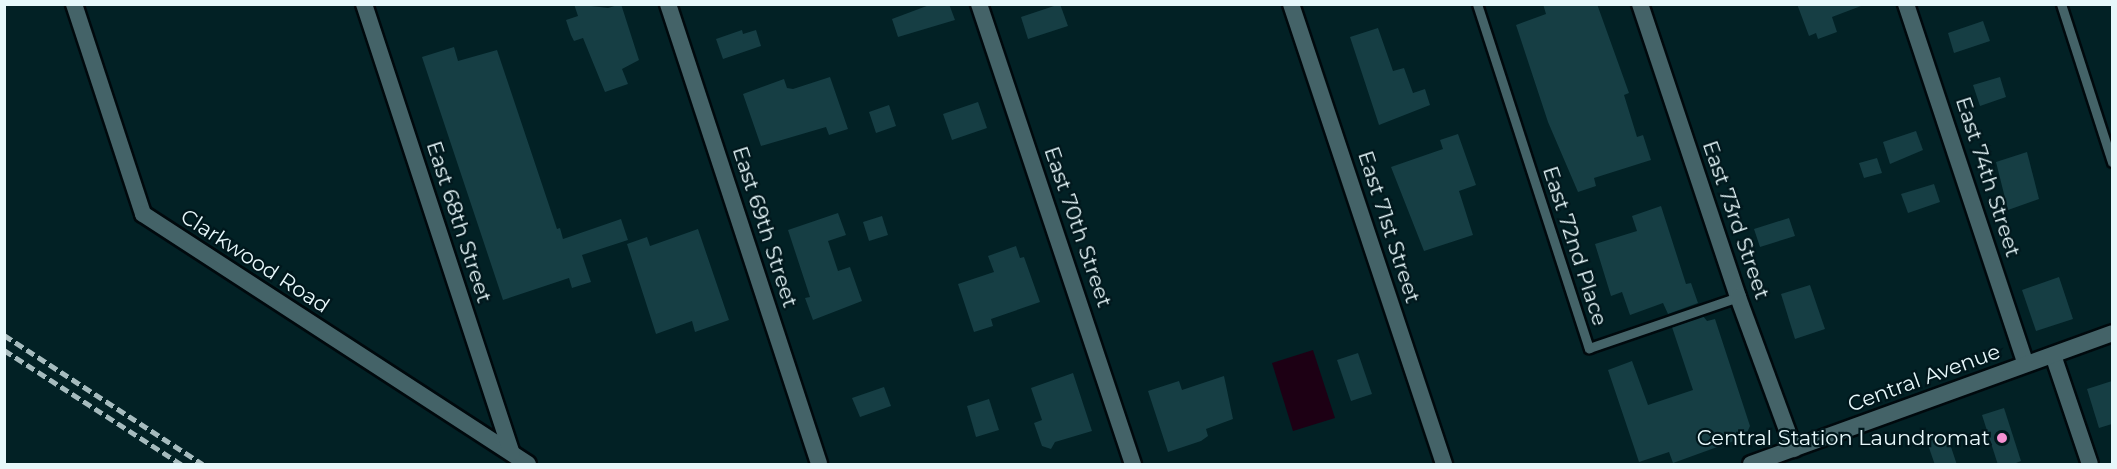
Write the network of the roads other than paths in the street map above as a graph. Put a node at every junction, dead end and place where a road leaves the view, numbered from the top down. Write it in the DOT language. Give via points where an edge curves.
graph roads {
  1 [pos="74,4"];
  2 [pos="364,4"];
  3 [pos="668,4"];
  4 [pos="979,4"];
  5 [pos="1291,4"];
  6 [pos="1477,4"];
  7 [pos="1640,4"];
  8 [pos="1906,4"];
  9 [pos="2061,4"];
  10 [pos="2112,162"];
  11 [pos="1738,297"];
  12 [pos="2112,333"];
  13 [pos="2053,355"];
  14 [pos="2026,364"];
  15 [pos="1794,449"];
  16 [pos="512,453"];
  17 [pos="528,465"];
  18 [pos="819,465"];
  19 [pos="1133,465"];
  20 [pos="1444,465"];
  21 [pos="1751,465"];
  22 [pos="2090,465"];
  1 -- 16 [label="street, Clarkwood Road" via="143,214"];
  2 -- 16 [label="street, East 68th Street"];
  3 -- 18 [label="street, East 69th Street"];
  4 -- 19 [label="street, East 70th Street"];
  5 -- 20 [label="street, East 71st Street"];
  6 -- 11 [label="lane, East 72nd Place" via="1589,348"];
  7 -- 11 [label="street, East 73rd Street"];
  8 -- 14 [label="street, East 74th Street"];
  9 -- 10 [label="lane"];
  11 -- 15 [label="street, East 73rd Street"];
  12 -- 13 [label="street, Central Avenue"];
  13 -- 14 [label="street, Central Avenue"];
  13 -- 22 [label="street"];
  14 -- 15 [label="street, Central Avenue"];
  15 -- 21 [label="street, Central Avenue"];
  16 -- 17 [label="street, Clarkwood Road"];
}
